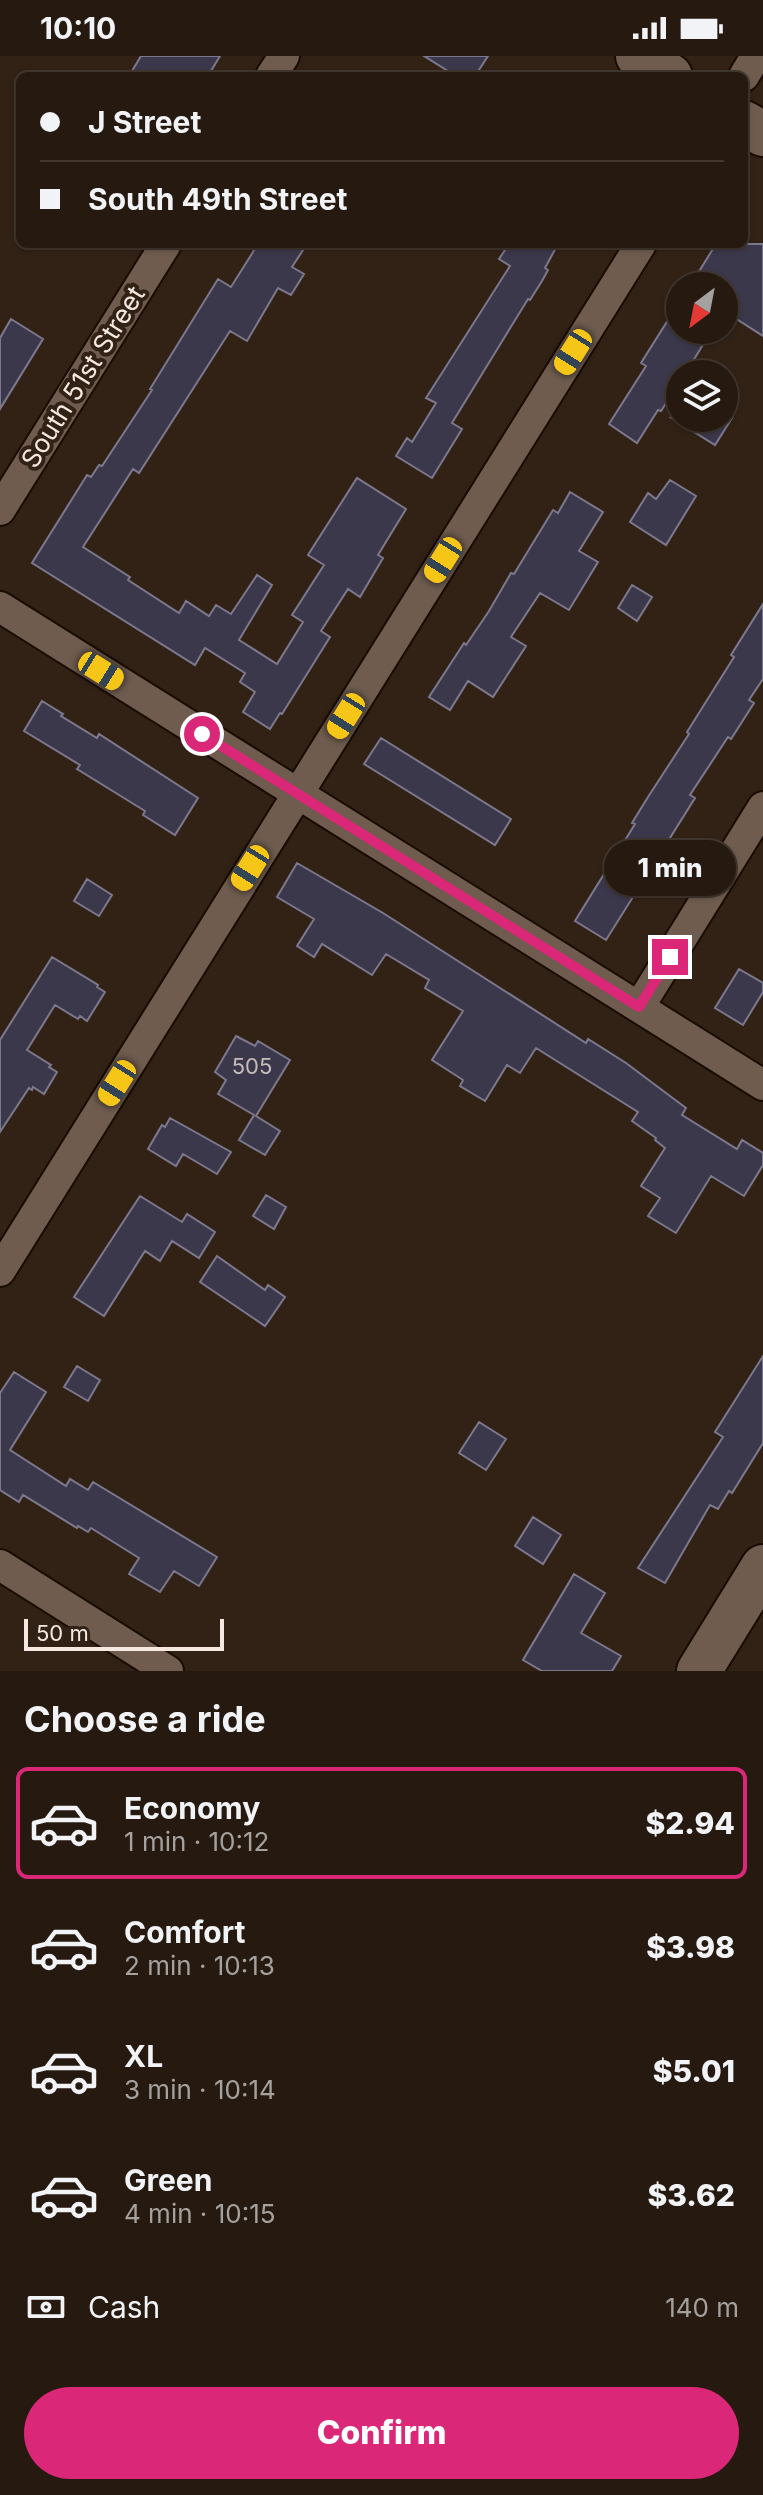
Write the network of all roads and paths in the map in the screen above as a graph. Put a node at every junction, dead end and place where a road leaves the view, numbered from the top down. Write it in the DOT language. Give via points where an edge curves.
graph roads {
  1 [pos="638,56"];
  2 [pos="664,72"];
  3 [pos="164,248"];
  4 [pos="638,248"];
  5 [pos="0,510"];
  6 [pos="0,607"];
  7 [pos="297,794"];
  8 [pos="763,807"];
  9 [pos="639,1007"];
  10 [pos="763,1085"];
  11 [pos="0,1271"];
  12 [pos="0,1565"];
  13 [pos="763,1567"];
  14 [pos="168,1671"];
  15 [pos="699,1671"];
  1 -- 2 [label="main road"];
  3 -- 5 [label="street, South 51st Street"];
  4 -- 7 [label="street"];
  6 -- 7 [label="street"];
  7 -- 9 [label="street"];
  7 -- 11 [label="street"];
  8 -- 9 [label="street"];
  9 -- 10 [label="street"];
  12 -- 14 [label="street"];
  13 -- 15 [label="main road"];
}
